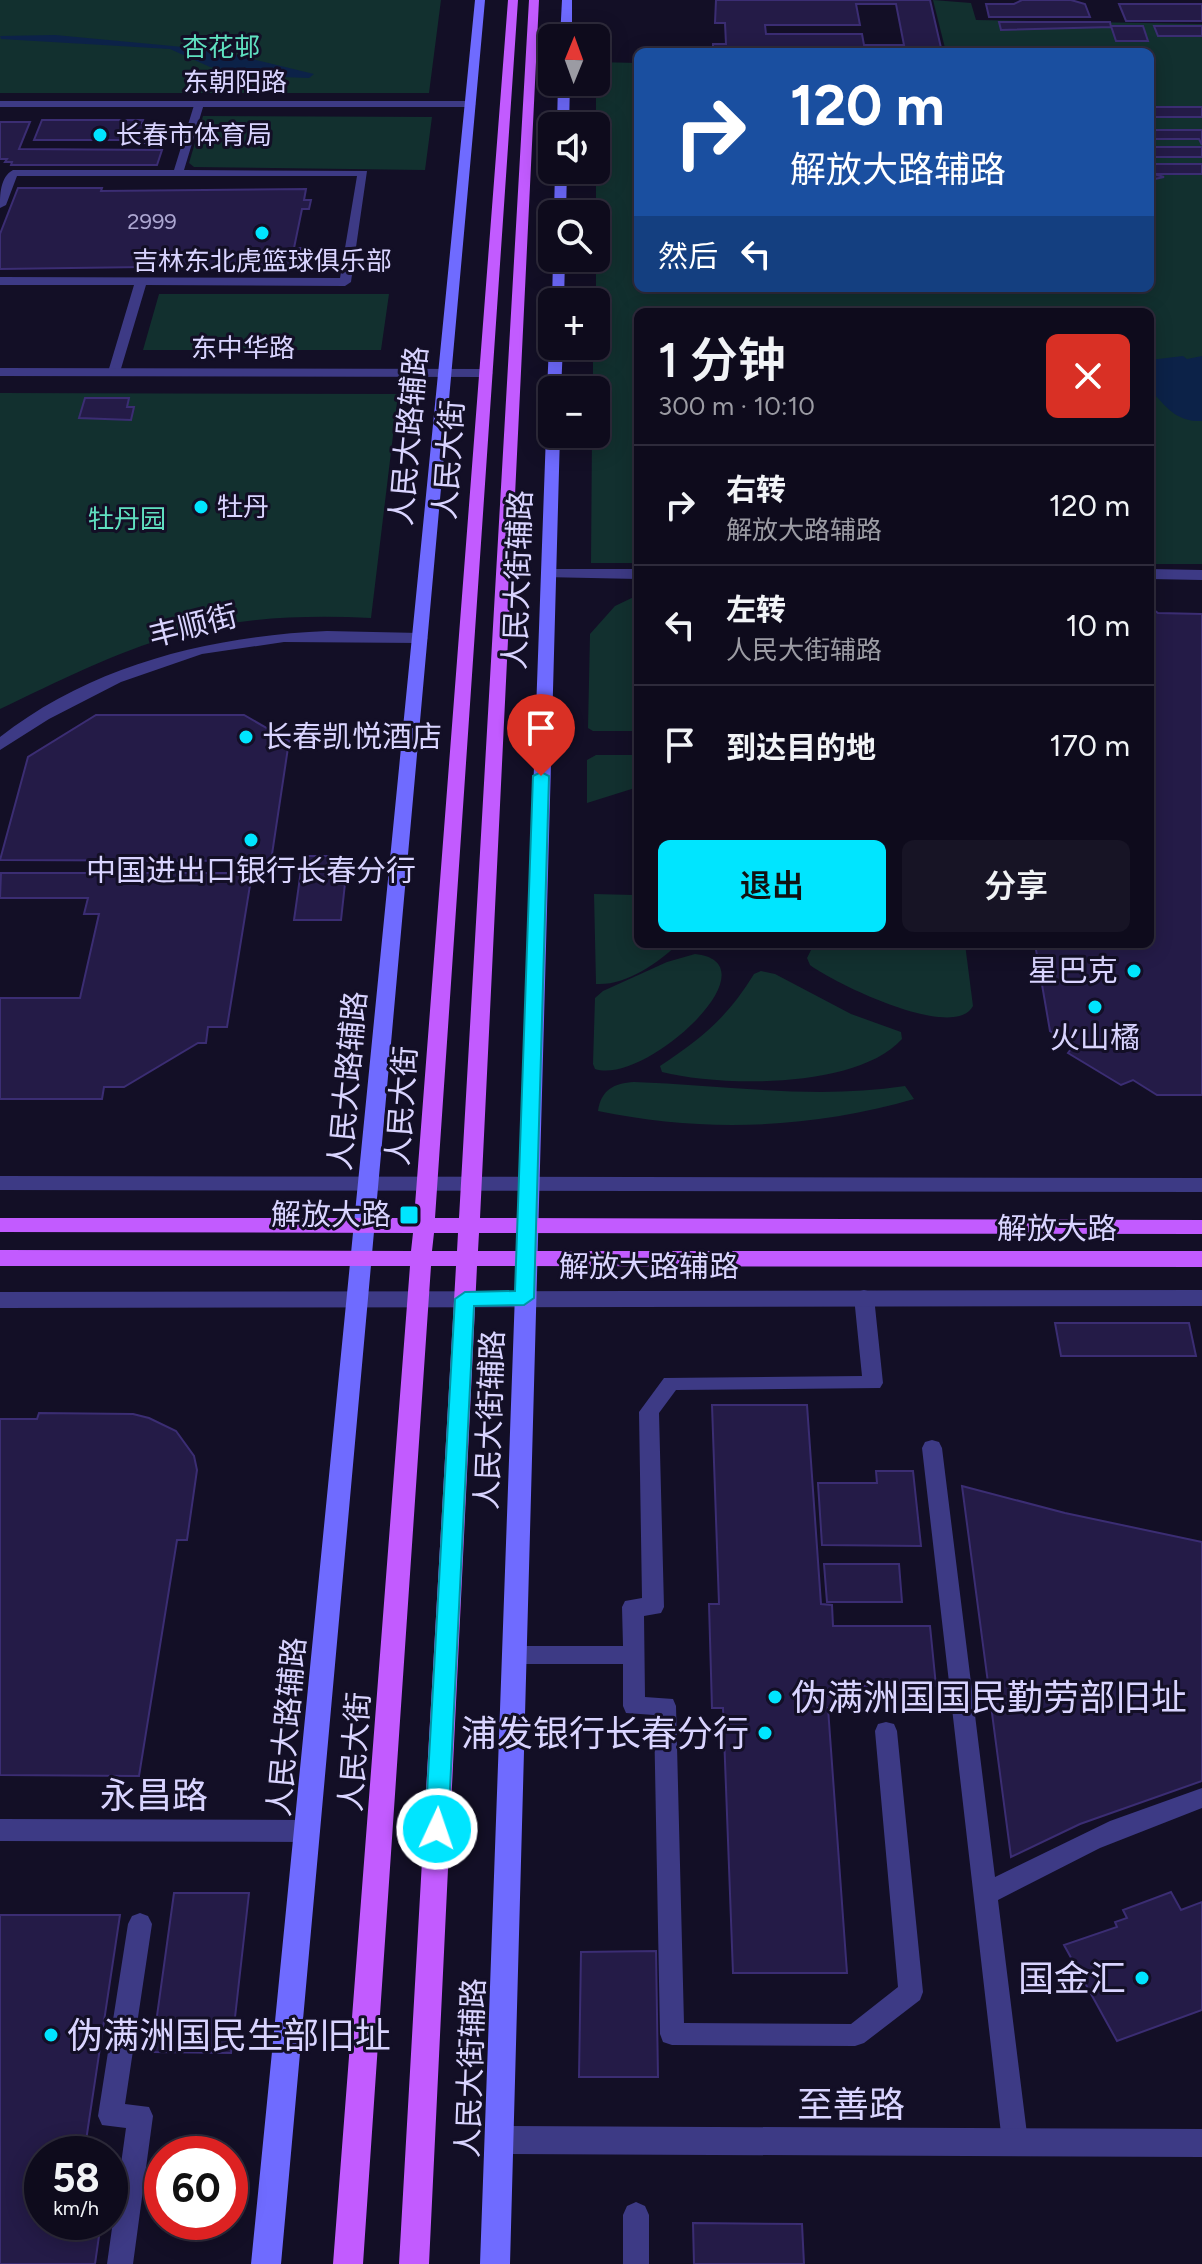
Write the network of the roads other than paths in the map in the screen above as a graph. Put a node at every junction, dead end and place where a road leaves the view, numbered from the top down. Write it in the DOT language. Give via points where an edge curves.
graph roads {
  1 [pos="480,0"];
  2 [pos="513,0"];
  3 [pos="534,0"];
  4 [pos="567,0"];
  5 [pos="566,24"];
  6 [pos="0,104"];
  7 [pos="199,104"];
  8 [pos="470,104"];
  9 [pos="178,173"];
  10 [pos="0,205"];
  11 [pos="0,281"];
  12 [pos="141,282"];
  13 [pos="0,372"];
  14 [pos="114,372"];
  15 [pos="445,373"];
  16 [pos="486,373"];
  17 [pos="552,448"];
  18 [pos="548,574"];
  19 [pos="634,574"];
  20 [pos="1154,574"];
  21 [pos="1202,575"];
  22 [pos="420,638"];
  23 [pos="0,745"];
  24 [pos="0,1183"];
  25 [pos="369,1185"];
  26 [pos="427,1185"];
  27 [pos="471,1185"];
  28 [pos="528,1185"];
  29 [pos="1202,1185"];
  30 [pos="0,1225"];
  31 [pos="365,1225"];
  32 [pos="469,1225"];
  33 [pos="424,1226"];
  34 [pos="527,1226"];
  35 [pos="1202,1227"];
  36 [pos="0,1258"];
  37 [pos="362,1259"];
  38 [pos="421,1259"];
  39 [pos="467,1259"];
  40 [pos="525,1259"];
  41 [pos="1202,1259"];
  42 [pos="864,1297"];
  43 [pos="524,1298"];
  44 [pos="1202,1298"];
  45 [pos="358,1299"];
  46 [pos="418,1299"];
  47 [pos="465,1299"];
  48 [pos="0,1300"];
  49 [pos="932,1448"];
  50 [pos="513,1655"];
  51 [pos="633,1655"];
  52 [pos="886,1731"];
  53 [pos="1202,1798"];
  54 [pos="0,1830"];
  55 [pos="307,1831"];
  56 [pos="986,1894"];
  57 [pos="140,1924"];
  58 [pos="499,2140"];
  59 [pos="1015,2142"];
  60 [pos="1202,2143"];
  61 [pos="636,2215"];
  62 [pos="120,2264"];
  63 [pos="266,2264"];
  64 [pos="348,2264"];
  65 [pos="414,2264"];
  66 [pos="495,2264"];
  67 [pos="636,2264"];
  1 -- 8 [label="main road, 人民大路辅路"];
  2 -- 16 [label="main road, 人民大街"];
  3 -- 27 [label="main road, 人民大街"];
  4 -- 5 [label="main road"];
  6 -- 7 [label="street, 东朝阳路"];
  7 -- 8 [label="street, 东朝阳路"];
  7 -- 9 [label="lane"];
  8 -- 15 [label="main road, 人民大路辅路"];
  9 -- 10 [label="lane" via="13,173"];
  9 -- 12 [label="lane" via="363,173 345,282"];
  11 -- 12 [label="lane"];
  12 -- 14 [label="lane"];
  13 -- 14 [label="street, 东中华路"];
  14 -- 15 [label="street, 东中华路"];
  15 -- 16 [label="street, 东中华路"];
  15 -- 22 [label="main road, 人民大路辅路"];
  16 -- 26 [label="main road, 人民大街"];
  17 -- 18 [label="main road, 人民大街辅路"];
  18 -- 19 [label="street"];
  18 -- 28 [label="main road, 人民大街辅路"];
  20 -- 21 [label="street"];
  22 -- 23 [label="street, 丰顺街" via="282,636 199,648 102,683 21,727"];
  22 -- 25 [label="main road, 人民大路辅路"];
  24 -- 25 [label="street"];
  25 -- 26 [label="street"];
  25 -- 31 [label="main road, 人民大路辅路"];
  26 -- 27 [label="street"];
  26 -- 33 [label="main road, 人民大街"];
  27 -- 28 [label="street"];
  27 -- 32 [label="main road, 人民大街"];
  28 -- 29 [label="street"];
  28 -- 34 [label="main road, 人民大街辅路"];
  30 -- 31 [label="main road, 解放大路"];
  31 -- 33 [label="main road, 解放大路"];
  31 -- 37 [label="main road, 人民大路辅路"];
  32 -- 33 [label="main road, 解放大路"];
  32 -- 34 [label="main road, 解放大路"];
  32 -- 39 [label="main road, 人民大街"];
  33 -- 38 [label="main road, 人民大街"];
  34 -- 35 [label="main road, 解放大路"];
  34 -- 40 [label="main road, 人民大街辅路"];
  36 -- 37 [label="main road, 解放大路"];
  37 -- 38 [label="main road, 解放大路"];
  37 -- 45 [label="main road, 人民大路辅路"];
  38 -- 39 [label="main road, 解放大路"];
  38 -- 46 [label="main road, 人民大街"];
  39 -- 40 [label="main road, 解放大路"];
  39 -- 47 [label="main road, 人民大街"];
  40 -- 41 [label="main road, 解放大路"];
  40 -- 43 [label="main road, 人民大街辅路"];
  42 -- 43 [label="street, 解放大路辅路"];
  42 -- 44 [label="street, 解放大路辅路"];
  42 -- 51 [label="lane" via="873,1383 671,1383 649,1412 653,1607 633,1607"];
  43 -- 47 [label="street, 解放大路辅路"];
  43 -- 50 [label="main road, 人民大街辅路"];
  45 -- 46 [label="street, 解放大路辅路"];
  45 -- 48 [label="street, 解放大路辅路"];
  45 -- 55 [label="main road, 人民大路辅路"];
  46 -- 47 [label="street, 解放大路辅路"];
  46 -- 64 [label="main road, 人民大街"];
  47 -- 65 [label="main road, 人民大街"];
  49 -- 56 [label="lane"];
  50 -- 51 [label="lane"];
  50 -- 58 [label="main road, 人民大街辅路"];
  51 -- 52 [label="lane" via="634,1706 665,1706 672,2034 855,2035 911,1992"];
  53 -- 56 [label="lane" via="1113,1830"];
  54 -- 55 [label="street, 永昌路"];
  55 -- 63 [label="main road, 人民大路辅路"];
  56 -- 59 [label="lane"];
  57 -- 62 [label="lane" via="111,2116 140,2116"];
  58 -- 59 [label="street, 至善路"];
  58 -- 66 [label="main road, 人民大街辅路"];
  59 -- 60 [label="street, 至善路"];
  61 -- 67 [label="lane"];
}
